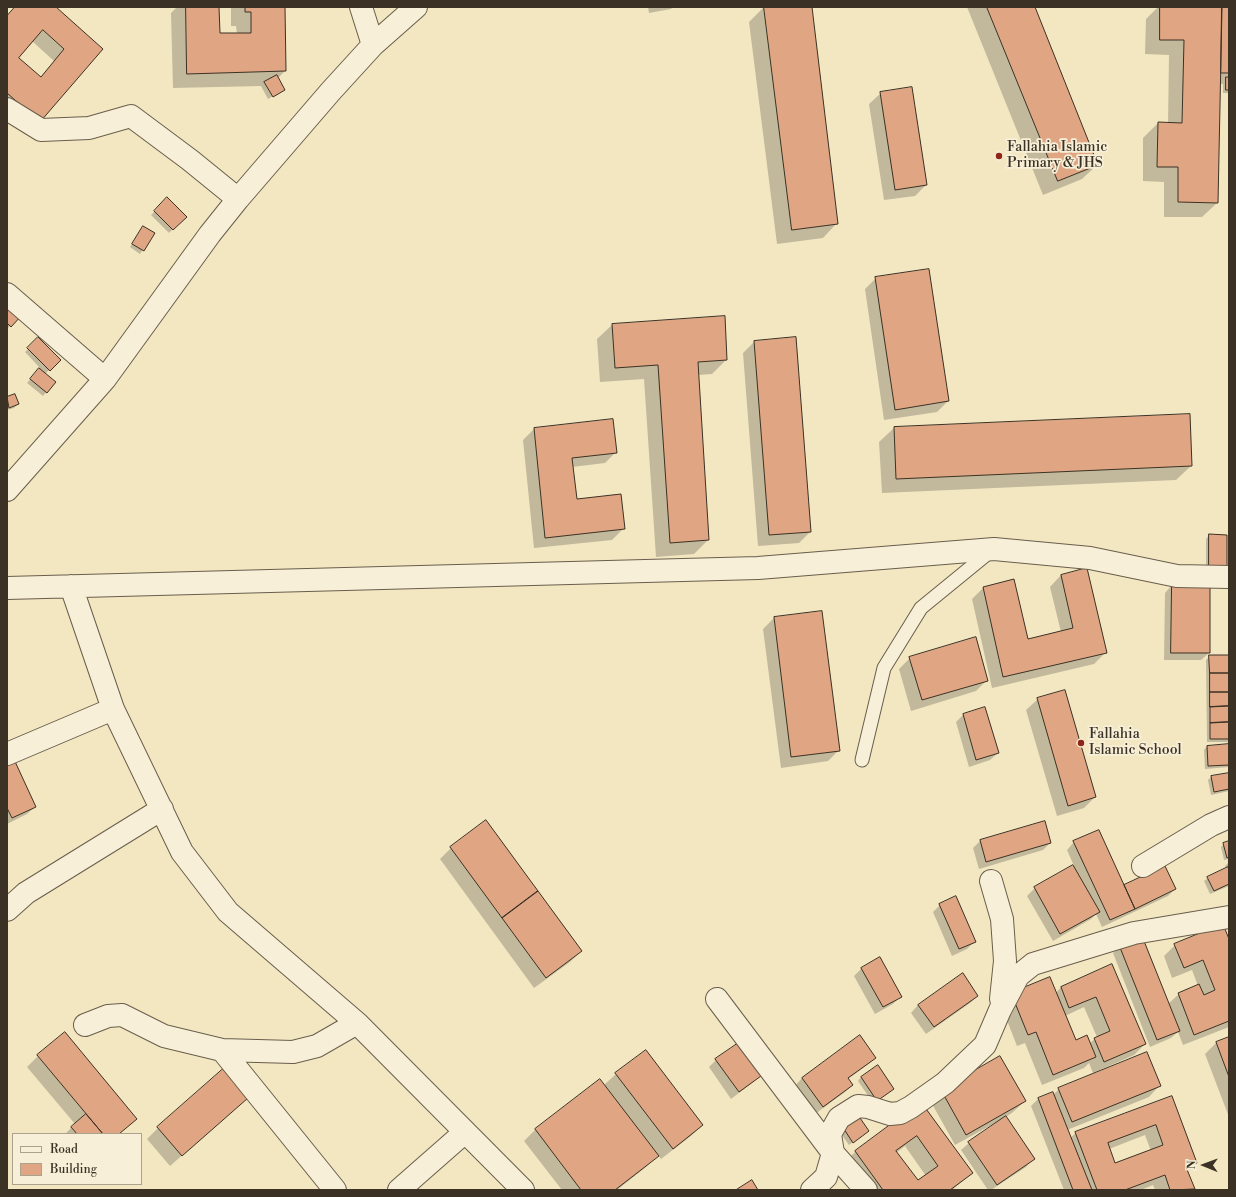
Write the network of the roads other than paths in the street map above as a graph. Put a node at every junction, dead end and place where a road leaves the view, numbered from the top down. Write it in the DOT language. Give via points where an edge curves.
graph roads {
  1 [pos="361,7"];
  2 [pos="416,7"];
  3 [pos="373,45"];
  4 [pos="7,109"];
  5 [pos="238,199"];
  6 [pos="7,294"];
  7 [pos="105,379"];
  8 [pos="7,490"];
  9 [pos="994,549"];
  10 [pos="1229,577"];
  11 [pos="71,586"];
  12 [pos="7,588"];
  13 [pos="113,709"];
  14 [pos="7,754"];
  15 [pos="862,760"];
  16 [pos="162,809"];
  17 [pos="1229,817"];
  18 [pos="1144,866"];
  19 [pos="991,881"];
  20 [pos="7,910"];
  21 [pos="1229,917"];
  22 [pos="717,999"];
  23 [pos="1000,1010"];
  24 [pos="357,1023"];
  25 [pos="85,1025"];
  26 [pos="222,1050"];
  27 [pos="465,1132"];
  28 [pos="833,1154"];
  29 [pos="335,1190"];
  30 [pos="399,1190"];
  31 [pos="523,1190"];
  32 [pos="812,1190"];
  33 [pos="866,1190"];
  1 -- 3 [label="street"];
  2 -- 3 [label="street"];
  3 -- 5 [label="street" via="330,91"];
  4 -- 5 [label="street" via="41,130 89,128 131,116"];
  5 -- 7 [label="street"];
  6 -- 7 [label="street"];
  7 -- 8 [label="street"];
  9 -- 10 [label="street" via="1090,558 1177,576"];
  9 -- 11 [label="street" via="758,568"];
  9 -- 15 [label="lane" via="921,608 884,668"];
  11 -- 12 [label="street"];
  11 -- 13 [label="street"];
  13 -- 14 [label="street"];
  13 -- 16 [label="street"];
  16 -- 20 [label="street" via="26,892"];
  16 -- 24 [label="street" via="182,852 228,912"];
  17 -- 18 [label="street" via="1210,825"];
  19 -- 23 [label="street" via="1002,919 1005,961"];
  21 -- 23 [label="street" via="1134,933 1033,964 1018,976"];
  22 -- 28 [label="street"];
  23 -- 28 [label="street" via="985,1045 945,1083 911,1107 900,1113 890,1114 858,1106 839,1118 830,1134"];
  24 -- 26 [label="street" via="317,1046 293,1052"];
  24 -- 27 [label="street"];
  25 -- 26 [label="street" via="108,1016 122,1015 164,1036"];
  26 -- 29 [label="street"];
  27 -- 30 [label="street"];
  27 -- 31 [label="street"];
  28 -- 32 [label="street" via="826,1177"];
  28 -- 33 [label="street"];
}
